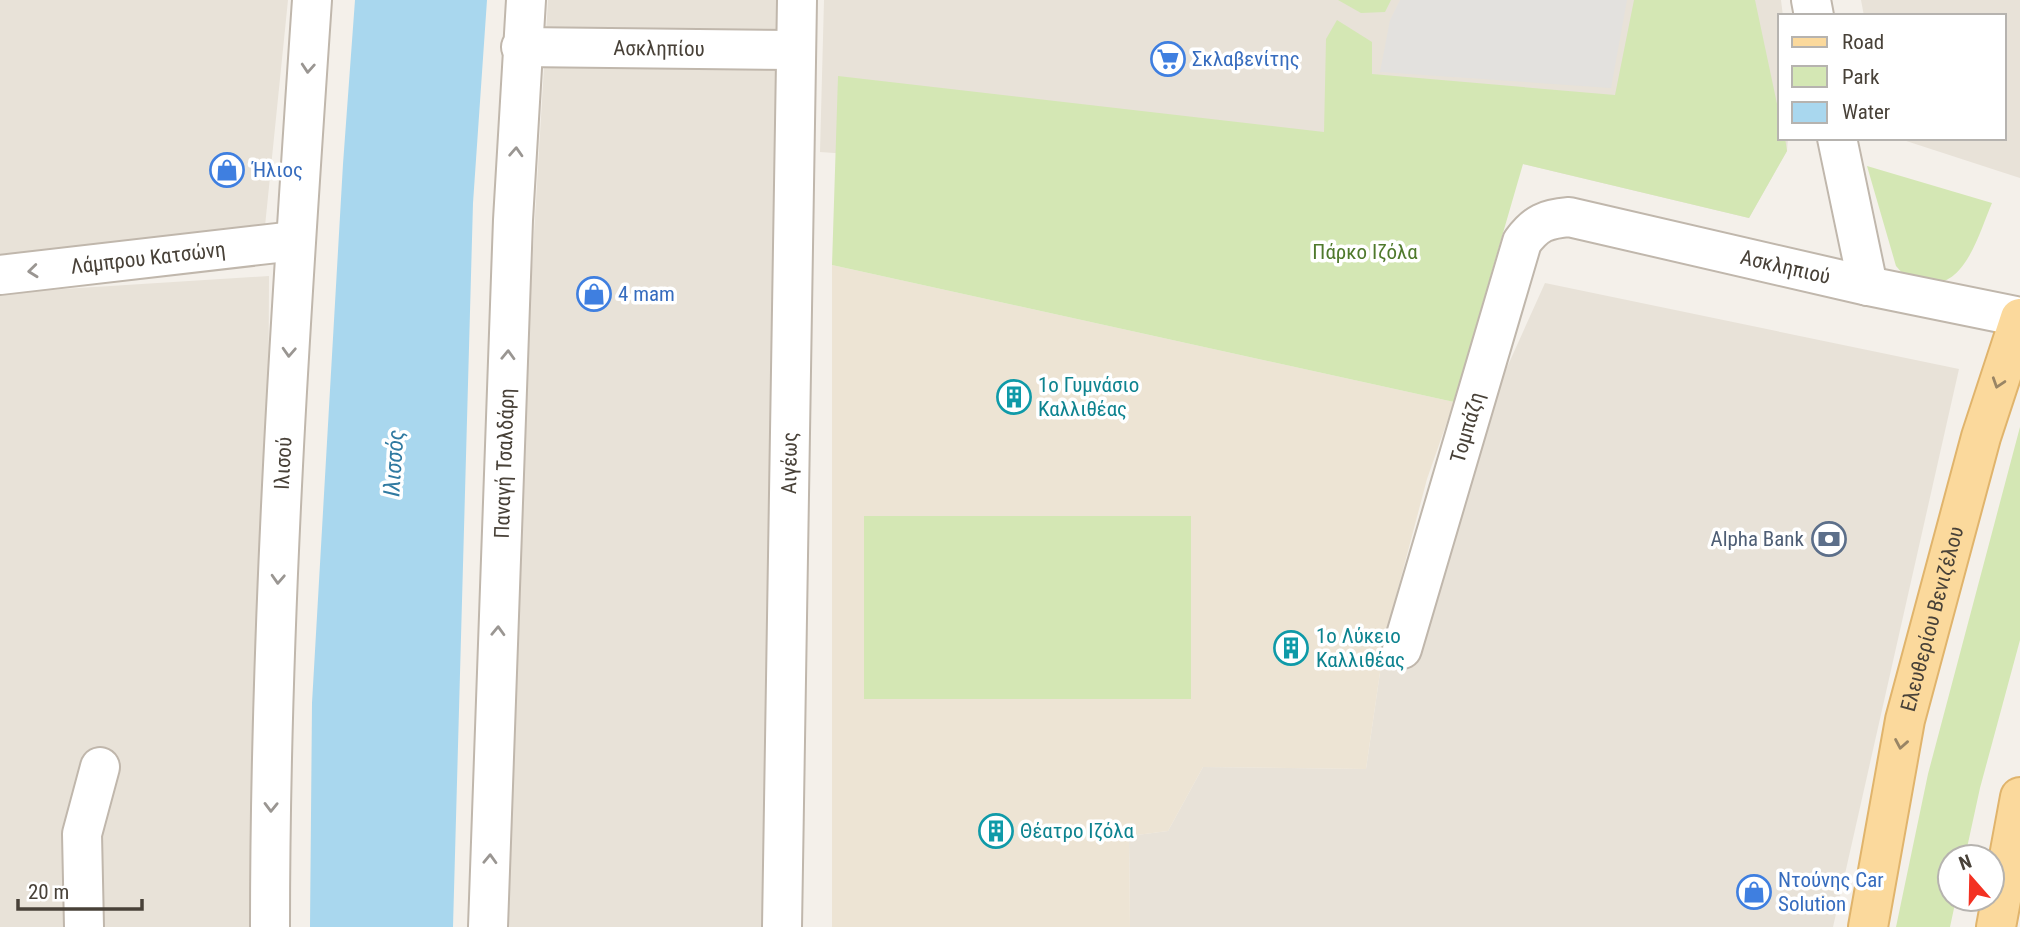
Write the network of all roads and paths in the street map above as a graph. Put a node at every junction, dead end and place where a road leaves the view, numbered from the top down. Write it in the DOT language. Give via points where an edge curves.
graph roads {
  1 [pos="312,0"];
  2 [pos="526,0"];
  3 [pos="797,0"];
  4 [pos="522,47"];
  5 [pos="796,50"];
  6 [pos="1837,140"];
  7 [pos="1550,218"];
  8 [pos="295,241"];
  9 [pos="0,275"];
  10 [pos="1868,286"];
  11 [pos="2020,318"];
  12 [pos="1402,649"];
  13 [pos="100,767"];
  14 [pos="2020,797"];
  15 [pos="84,927"];
  16 [pos="270,927"];
  17 [pos="488,927"];
  18 [pos="782,927"];
  19 [pos="1868,927"];
  20 [pos="1996,927"];
  1 -- 8 [label="street, Ιλισού, one-way"];
  2 -- 4 [label="street, Παναγή Τσαλδάρη"];
  3 -- 5 [label="street, Αιγέως"];
  4 -- 5 [label="street, Ασκληπίου"];
  17 -- 4 [label="street, Παναγή Τσαλδάρη, one-way"];
  5 -- 18 [label="street, Αιγέως"];
  6 -- 10 [label="street"];
  7 -- 10 [label="street, Ασκληπιού" via="1569,217"];
  7 -- 12 [label="street, Τομπάζη" via="1531,229 1522,242"];
  8 -- 9 [label="street, Λάμπρου Κατσώνη, one-way"];
  8 -- 16 [label="street, Ιλισού, one-way" via="275,638"];
  10 -- 11 [label="street, Ασκληπιού"];
  11 -- 19 [label="main road, Ελευθερίου Βενιζέλου, one-way" via="1981,437 1905,720"];
  13 -- 15 [label="street" via="82,834"];
  14 -- 20 [label="main road"];
}
